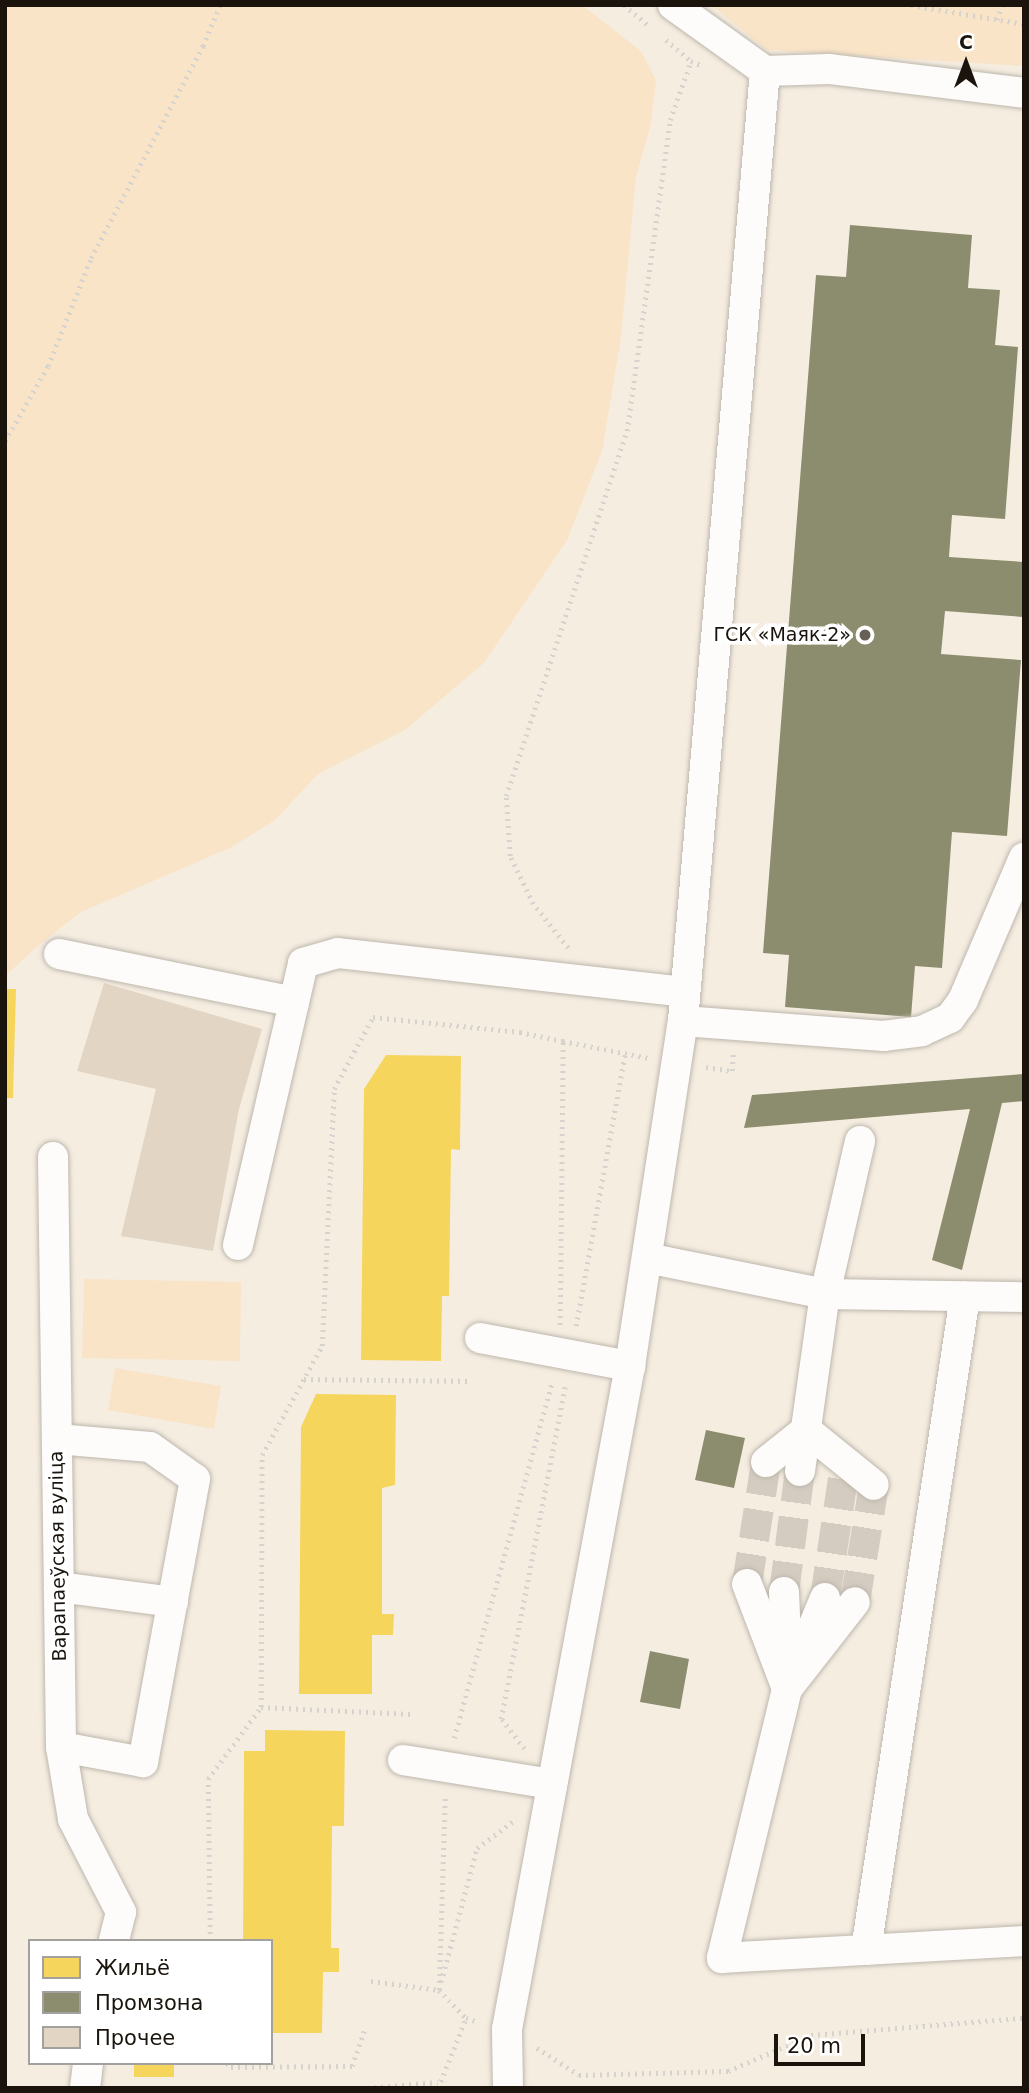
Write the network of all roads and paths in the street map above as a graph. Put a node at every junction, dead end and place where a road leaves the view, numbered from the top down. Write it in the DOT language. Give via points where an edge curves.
graph roads {
  1 [pos="220,5"];
  2 [pos="673,5"];
  3 [pos="911,5"];
  4 [pos="1002,5"];
  5 [pos="996,20"];
  6 [pos="1024,24"];
  7 [pos="691,61"];
  8 [pos="765,71"];
  9 [pos="1024,93"];
  10 [pos="5,441"];
  11 [pos="1024,858"];
  12 [pos="59,954"];
  13 [pos="578,956"];
  14 [pos="295,1002"];
  15 [pos="684,1007"];
  16 [pos="736,1027"];
  17 [pos="562,1041"];
  18 [pos="625,1053"];
  19 [pos="677,1064"];
  20 [pos="860,1141"];
  21 [pos="53,1157"];
  22 [pos="238,1245"];
  23 [pos="647,1258"];
  24 [pos="825,1294"];
  25 [pos="965,1296"];
  26 [pos="1024,1297"];
  27 [pos="480,1338"];
  28 [pos="565,1355"];
  29 [pos="630,1366"];
  30 [pos="304,1379"];
  31 [pos="472,1381"];
  32 [pos="806,1430"];
  33 [pos="57,1439"];
  34 [pos="766,1462"];
  35 [pos="800,1471"];
  36 [pos="843,1479"];
  37 [pos="874,1485"];
  38 [pos="747,1584"];
  39 [pos="59,1587"];
  40 [pos="784,1592"];
  41 [pos="825,1598"];
  42 [pos="173,1602"];
  43 [pos="855,1602"];
  44 [pos="788,1689"];
  45 [pos="261,1707"];
  46 [pos="411,1714"];
  47 [pos="61,1747"];
  48 [pos="402,1760"];
  49 [pos="446,1767"];
  50 [pos="538,1781"];
  51 [pos="114,1939"];
  52 [pos="210,1939"];
  53 [pos="1024,1941"];
  54 [pos="866,1950"];
  55 [pos="371,1981"];
  56 [pos="439,1990"];
  57 [pos="466,2018"];
  58 [pos="1024,2018"];
  59 [pos="507,2029"];
  60 [pos="364,2031"];
  61 [pos="88,2065"];
  62 [pos="229,2065"];
  63 [pos="438,2085"];
  64 [pos="85,2088"];
  65 [pos="368,2088"];
  66 [pos="508,2088"];
  1 -- 10 [label="path" via="91,258 48,366"];
  2 -- 8 [label="street"];
  3 -- 5 [label="path"];
  4 -- 5 [label="path"];
  5 -- 6 [label="path"];
  7 -- 13 [label="path" via="670,120 627,431 506,796 510,856 533,904"];
  8 -- 9 [label="street" via="829,69"];
  8 -- 15 [label="street"];
  11 -- 16 [label="street" via="963,1000 950,1018 922,1031 883,1037"];
  12 -- 14 [label="street"];
  14 -- 15 [label="street" via="303,963 338,953"];
  14 -- 22 [label="street"];
  15 -- 16 [label="street"];
  15 -- 19 [label="street"];
  16 -- 19 [label="path" via="732,1070"];
  17 -- 18 [label="path"];
  17 -- 28 [label="path"];
  17 -- 30 [label="path" via="520,1032 373,1017 334,1089 322,1346"];
  18 -- 19 [label="path"];
  18 -- 28 [label="path"];
  19 -- 23 [label="street"];
  20 -- 24 [label="street"];
  21 -- 33 [label="street, Варапаеўская вуліца"];
  23 -- 24 [label="street"];
  23 -- 29 [label="street"];
  24 -- 25 [label="street"];
  24 -- 32 [label="street"];
  25 -- 26 [label="street"];
  25 -- 54 [label="street"];
  27 -- 28 [label="street"];
  28 -- 29 [label="street"];
  28 -- 49 [label="path"];
  28 -- 50 [label="path" via="501,1718 526,1751"];
  29 -- 50 [label="street"];
  30 -- 31 [label="path"];
  30 -- 45 [label="path" via="262,1455"];
  32 -- 34 [label="street"];
  32 -- 35 [label="street"];
  32 -- 36 [label="street"];
  32 -- 37 [label="street"];
  33 -- 39 [label="street, Варапаеўская вуліца"];
  33 -- 42 [label="street" via="150,1447 195,1479"];
  38 -- 44 [label="street"];
  39 -- 42 [label="street"];
  39 -- 47 [label="street, Варапаеўская вуліца"];
  40 -- 44 [label="street"];
  41 -- 44 [label="street"];
  42 -- 47 [label="street" via="143,1762"];
  43 -- 44 [label="street"];
  44 -- 54 [label="street" via="722,1958"];
  45 -- 46 [label="path"];
  45 -- 52 [label="path" via="208,1779"];
  47 -- 51 [label="street, Варапаеўская вуліца" via="73,1819 121,1912"];
  48 -- 49 [label="street"];
  49 -- 50 [label="street"];
  49 -- 56 [label="path"];
  50 -- 56 [label="path" via="517,1818 477,1848"];
  50 -- 59 [label="street"];
  53 -- 54 [label="street"];
  55 -- 56 [label="path"];
  56 -- 57 [label="path"];
  57 -- 59 [label="path"];
  57 -- 63 [label="path"];
  58 -- 59 [label="path" via="811,2035 727,2071 579,2075"];
  59 -- 66 [label="street"];
  60 -- 62 [label="path" via="352,2066"];
  61 -- 64 [label="street"];
  63 -- 65 [label="path"];
}
